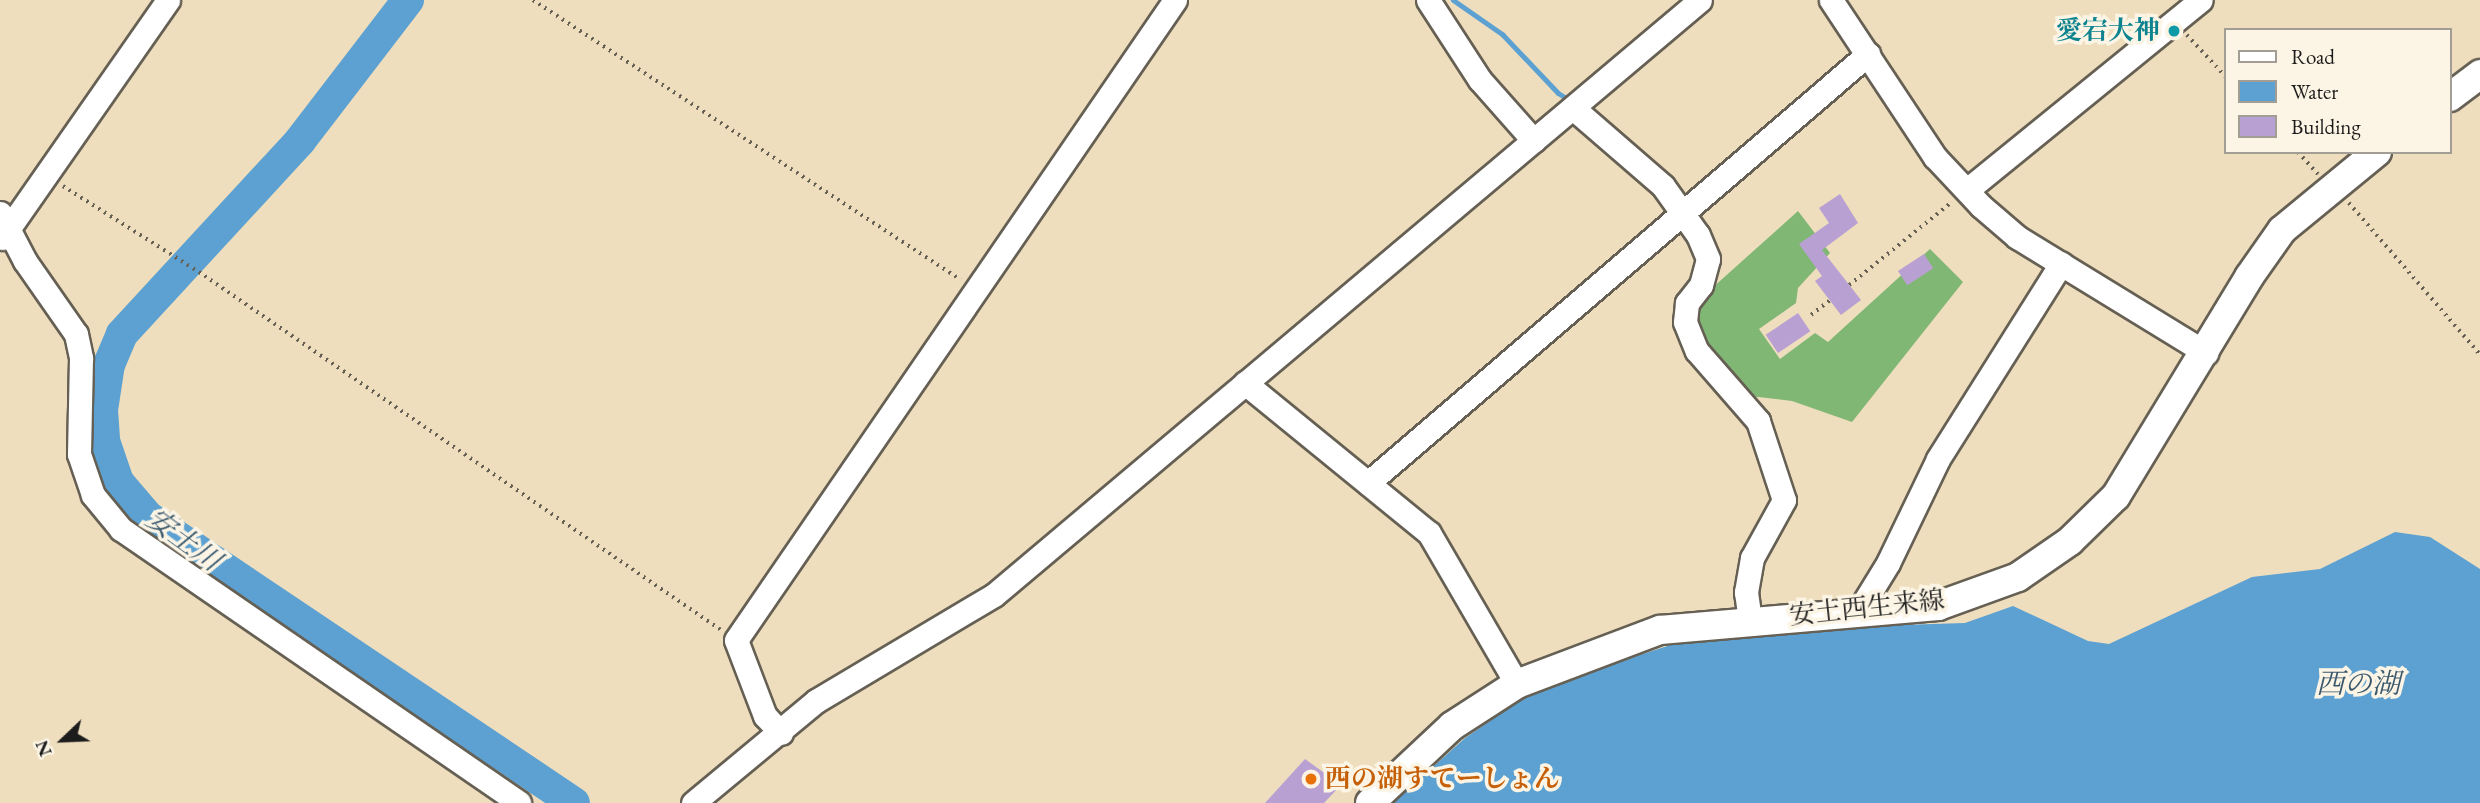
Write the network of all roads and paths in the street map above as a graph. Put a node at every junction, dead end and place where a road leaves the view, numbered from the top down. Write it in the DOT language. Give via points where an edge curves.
graph roads {
  1 [pos="168,0"];
  2 [pos="533,0"];
  3 [pos="1175,0"];
  4 [pos="1428,0"];
  5 [pos="1700,0"];
  6 [pos="1831,0"];
  7 [pos="2201,0"];
  8 [pos="2174,22"];
  9 [pos="1868,54"];
  10 [pos="2480,74"];
  11 [pos="2224,75"];
  12 [pos="2452,95"];
  13 [pos="1573,108"];
  14 [pos="1534,141"];
  15 [pos="2300,154"];
  16 [pos="2374,154"];
  17 [pos="44,173"];
  18 [pos="2331,187"];
  19 [pos="1967,190"];
  20 [pos="1681,214"];
  21 [pos="2,228"];
  22 [pos="2061,264"];
  23 [pos="1849,285"];
  24 [pos="975,289"];
  25 [pos="1830,300"];
  26 [pos="1811,315"];
  27 [pos="2206,353"];
  28 [pos="2480,354"];
  29 [pos="1245,383"];
  30 [pos="1368,482"];
  31 [pos="1858,612"];
  32 [pos="1750,620"];
  33 [pos="736,640"];
  34 [pos="1517,684"];
  35 [pos="781,733"];
  36 [pos="694,802"];
  37 [pos="519,803"];
  38 [pos="1370,803"];
  1 -- 17 [label="street"];
  2 -- 24 [label="path"];
  3 -- 24 [label="street"];
  4 -- 14 [label="street" via="1480,80"];
  5 -- 13 [label="street"];
  6 -- 9 [label="street"];
  7 -- 8 [label="street"];
  8 -- 11 [label="path"];
  8 -- 19 [label="street"];
  9 -- 19 [label="street" via="1935,157"];
  9 -- 20 [label="street"];
  10 -- 12 [label="main road"];
  13 -- 14 [label="street"];
  13 -- 20 [label="street" via="1631,155 1662,186"];
  14 -- 29 [label="street"];
  15 -- 18 [label="path"];
  16 -- 18 [label="main road, 安土西生来線"];
  17 -- 21 [label="street"];
  17 -- 33 [label="path" via="199,272"];
  18 -- 27 [label="main road, 安土西生来線" via="2283,230 2249,277"];
  18 -- 28 [label="path" via="2358,212"];
  19 -- 22 [label="street" via="2017,237"];
  19 -- 23 [label="path"];
  20 -- 30 [label="street"];
  20 -- 32 [label="street" via="1709,259 1701,285 1687,303 1685,322 1697,351 1758,421 1784,500 1752,558 1746,592"];
  21 -- 37 [label="street" via="76,334 81,358 79,454 93,495 121,529"];
  22 -- 27 [label="street"];
  22 -- 31 [label="street" via="1938,459 1888,563"];
  24 -- 33 [label="street"];
  25 -- 26 [label="path"];
  27 -- 31 [label="main road, 安土西生来線" via="2116,496 2070,541 2018,577 1938,606"];
  29 -- 30 [label="street"];
  29 -- 35 [label="street" via="994,595 816,701"];
  30 -- 34 [label="street" via="1429,533"];
  31 -- 32 [label="main road, 安土西生来線"];
  32 -- 34 [label="main road, 安土西生来線" via="1660,630"];
  33 -- 35 [label="street" via="765,716"];
  34 -- 38 [label="main road, 安土西生来線" via="1452,726"];
  35 -- 36 [label="street"];
}
